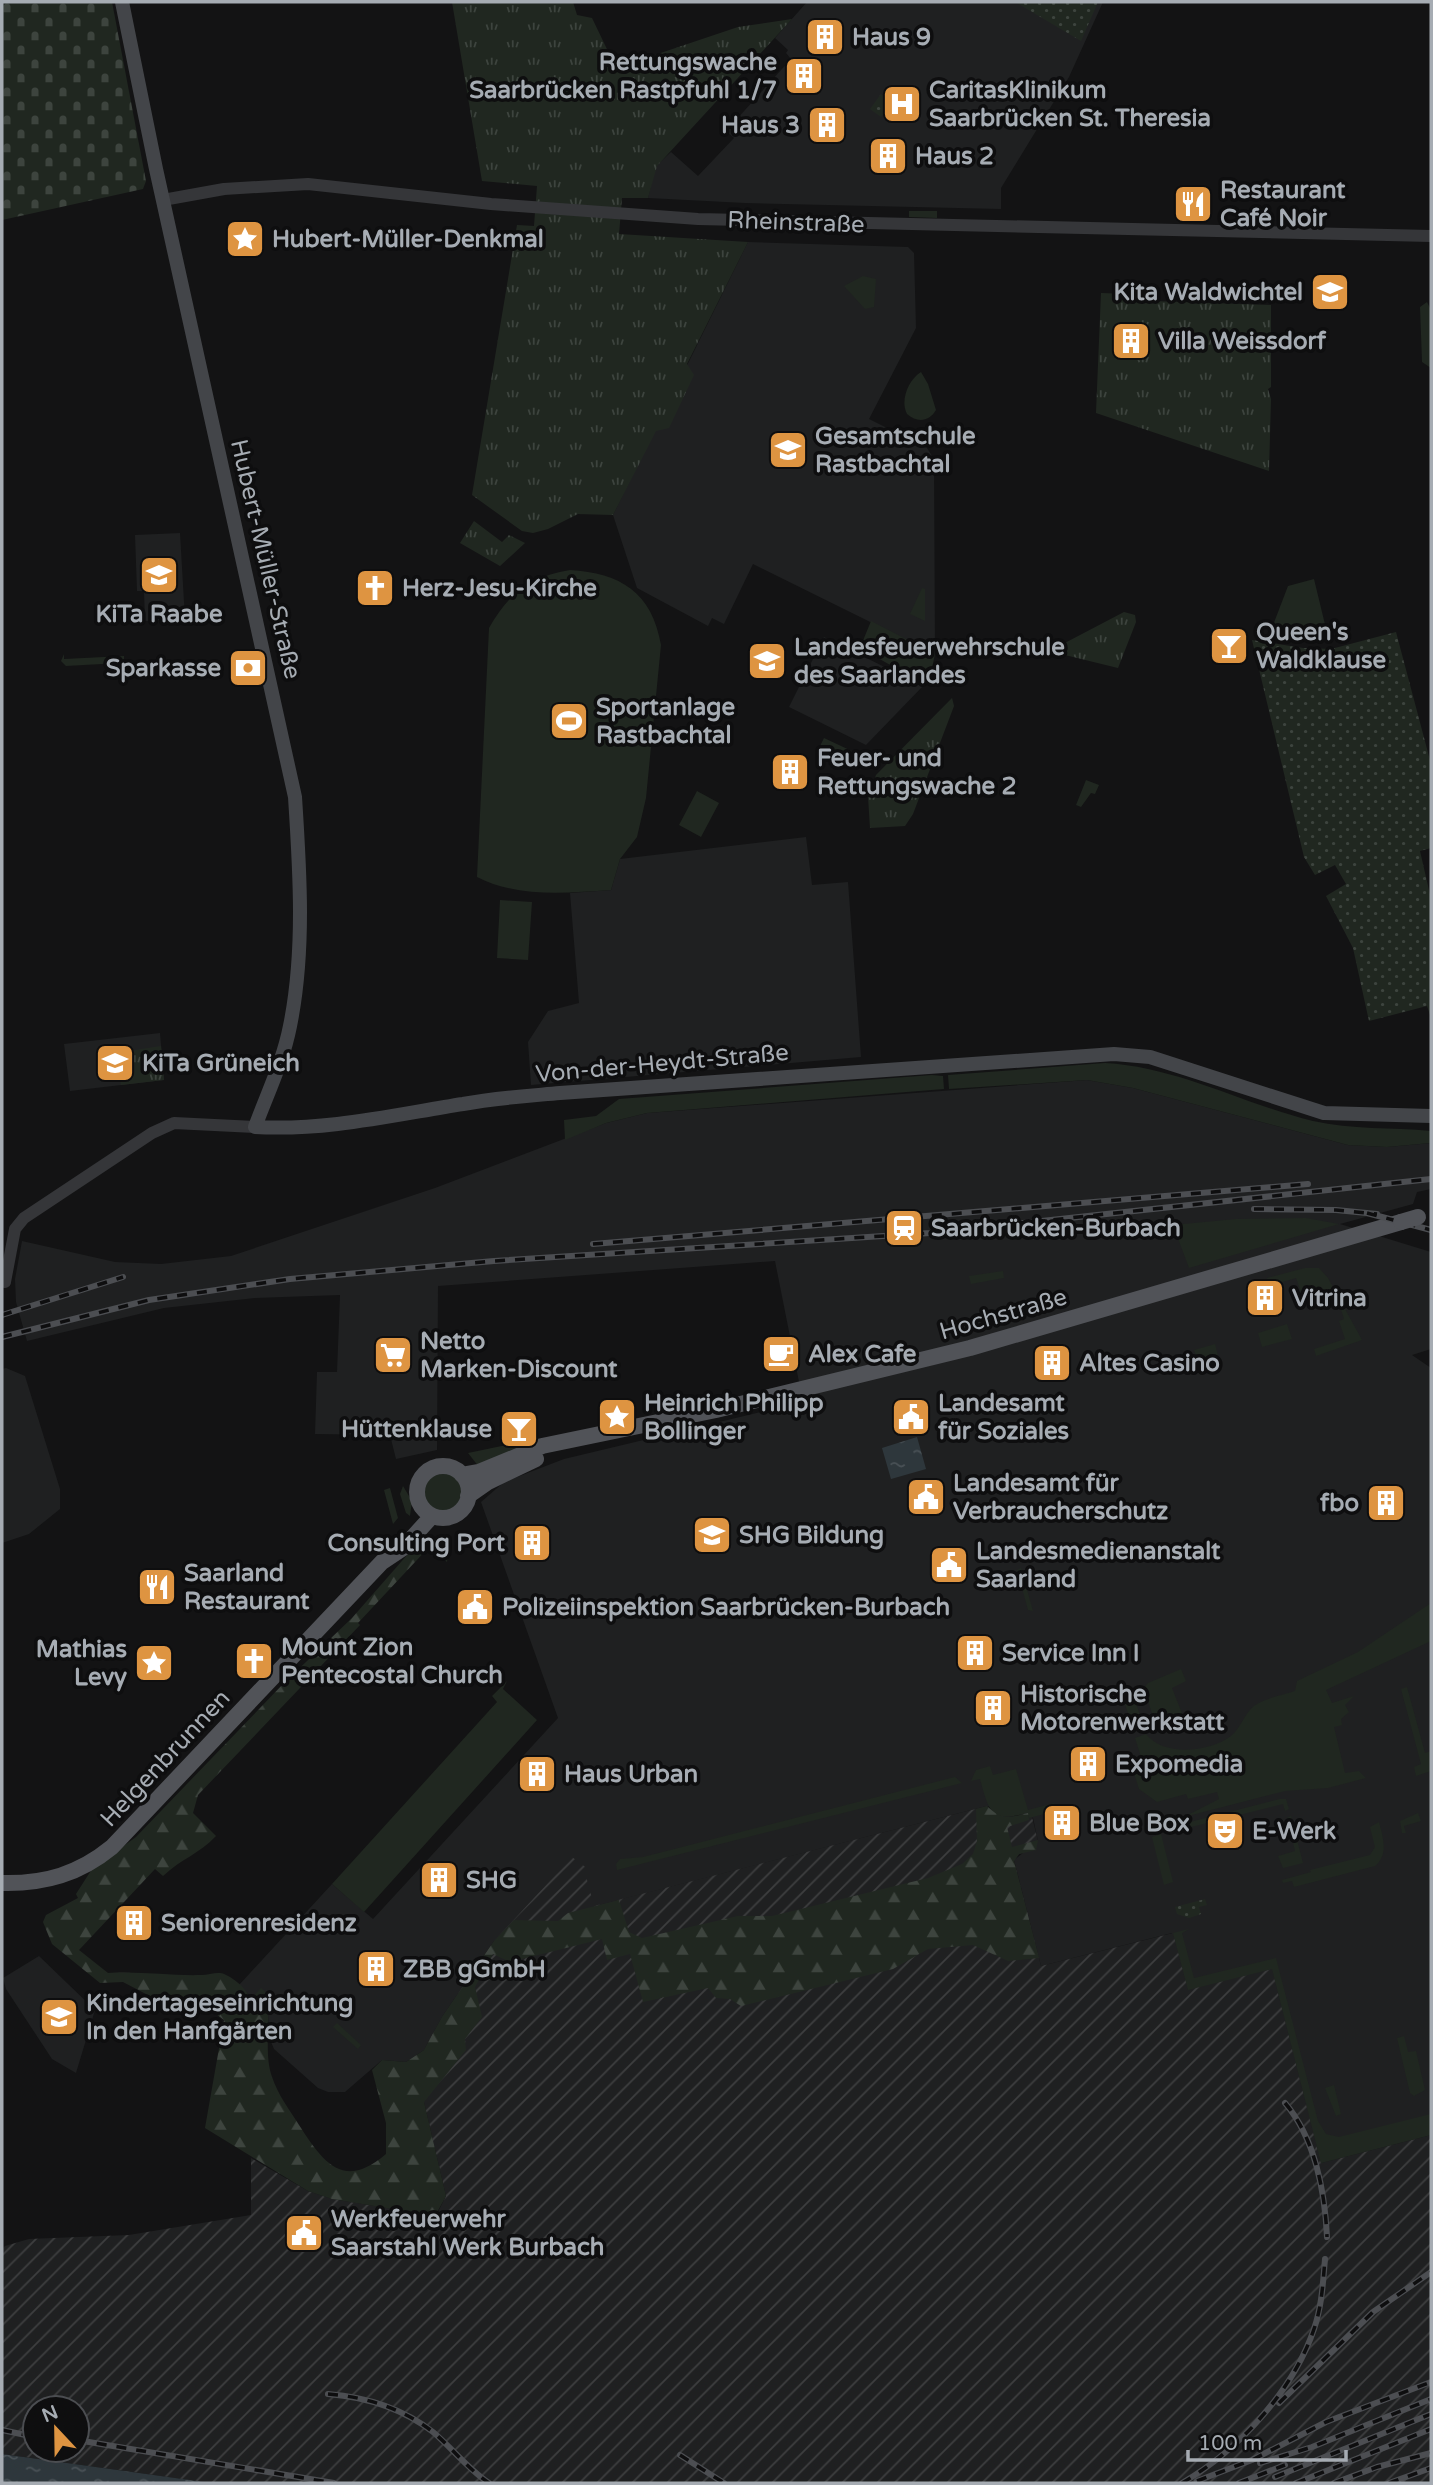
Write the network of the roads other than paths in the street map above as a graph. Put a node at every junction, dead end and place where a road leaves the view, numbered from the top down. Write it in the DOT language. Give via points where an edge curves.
graph roads {
  1 [pos="122,2"];
  2 [pos="163,200"];
  3 [pos="1431,236"];
  4 [pos="1431,1116"];
  5 [pos="255,1127"];
  6 [pos="1425,1215"];
  7 [pos="3,1281"];
  8 [pos="582,1439"];
  9 [pos="462,1475"];
  10 [pos="468,1496"];
  11 [pos="419,1502"];
  12 [pos="432,1516"];
  13 [pos="391,1553"];
  14 [pos="2,1882"];
  1 -- 2 [label="main road, Hubert-Müller-Straße"];
  2 -- 3 [label="street, Rheinstraße" via="224,189 308,184 620,215 745,221"];
  2 -- 5 [label="main road, Hubert-Müller-Straße" via="295,797 298,946 290,1025"];
  4 -- 5 [label="main road, Von-der-Heydt-Straße" via="1324,1113 1150,1057 1114,1054 586,1091 491,1100 353,1123"];
  5 -- 7 [label="street, Von-der-Heydt-Straße" via="163,1126 24,1217 14,1235"];
  6 -- 8 [label="main road, Hochstraße, bridge" via="958,1351"];
  8 -- 9 [label="main road, Hochstraße" via="542,1446"];
  8 -- 10 [label="main road, Hochstraße" via="488,1482"];
  9 -- 10 [label="main road"];
  9 -- 11 [label="main road" via="447,1467 431,1469 419,1480"];
  10 -- 12 [label="main road" via="454,1515"];
  11 -- 12 [label="main road"];
  11 -- 13 [label="main road, Helgenbrunnen" via="413,1522"];
  12 -- 13 [label="main road, Helgenbrunnen" via="403,1548"];
  13 -- 14 [label="main road, Helgenbrunnen" via="112,1847 64,1876 29,1883"];
}
